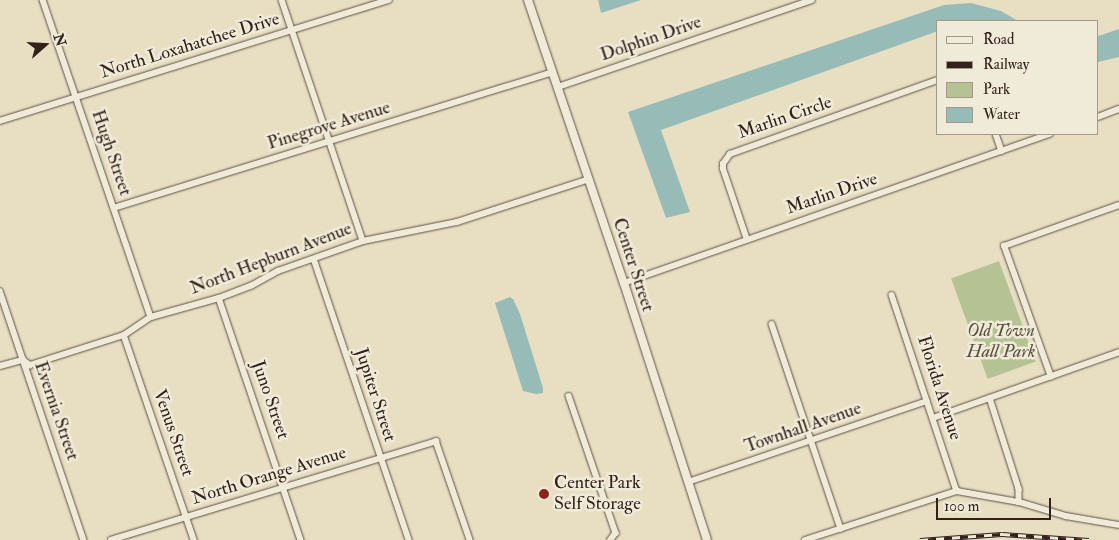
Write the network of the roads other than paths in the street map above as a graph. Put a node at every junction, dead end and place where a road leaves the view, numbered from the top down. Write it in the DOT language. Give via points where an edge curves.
graph roads {
  1 [pos="43,0"];
  2 [pos="282,0"];
  3 [pos="389,0"];
  4 [pos="528,0"];
  5 [pos="812,0"];
  6 [pos="292,30"];
  7 [pos="552,72"];
  8 [pos="936,81"];
  9 [pos="558,87"];
  10 [pos="76,98"];
  11 [pos="1119,110"];
  12 [pos="1099,117"];
  13 [pos="0,121"];
  14 [pos="996,135"];
  15 [pos="1047,135"];
  16 [pos="330,141"];
  17 [pos="1002,150"];
  18 [pos="589,179"];
  19 [pos="1119,205"];
  20 [pos="114,208"];
  21 [pos="747,240"];
  22 [pos="363,241"];
  23 [pos="314,258"];
  24 [pos="624,283"];
  25 [pos="0,291"];
  26 [pos="892,295"];
  27 [pos="219,298"];
  28 [pos="151,317"];
  29 [pos="772,324"];
  30 [pos="124,335"];
  31 [pos="1119,352"];
  32 [pos="23,360"];
  33 [pos="0,366"];
  34 [pos="1051,377"];
  35 [pos="569,396"];
  36 [pos="990,398"];
  37 [pos="927,401"];
  38 [pos="933,418"];
  39 [pos="811,442"];
  40 [pos="380,458"];
  41 [pos="688,482"];
  42 [pos="283,487"];
  43 [pos="957,491"];
  44 [pos="1019,502"];
  45 [pos="186,517"];
  46 [pos="1119,525"];
  47 [pos="841,529"];
  48 [pos="84,540"];
  49 [pos="111,540"];
  50 [pos="194,540"];
  51 [pos="301,540"];
  52 [pos="409,540"];
  53 [pos="470,540"];
  54 [pos="611,540"];
  55 [pos="707,540"];
  56 [pos="805,540"];
  1 -- 10 [label="street, Hugh Street"];
  2 -- 6 [label="street"];
  3 -- 6 [label="street, North Loxahatchee Drive"];
  4 -- 7 [label="street, Center Street"];
  5 -- 9 [label="street, Dolphin Drive"];
  6 -- 10 [label="street, North Loxahatchee Drive"];
  6 -- 16 [label="street"];
  7 -- 9 [label="street, Center Street"];
  7 -- 16 [label="street, Pinegrove Avenue"];
  8 -- 21 [label="street, Marlin Circle" via="730,154 723,169"];
  9 -- 18 [label="street, Center Street"];
  10 -- 13 [label="street, North Loxahatchee Drive"];
  10 -- 20 [label="street, Hugh Street"];
  11 -- 12 [label="street"];
  14 -- 17 [label="street"];
  15 -- 17 [label="street, Marlin Drive"];
  16 -- 20 [label="street, Pinegrove Avenue"];
  16 -- 22 [label="street"];
  17 -- 21 [label="street, Marlin Drive"];
  18 -- 22 [label="street, North Hepburn Avenue" via="457,222"];
  18 -- 24 [label="street, Center Street"];
  19 -- 34 [label="street" via="1004,246"];
  20 -- 28 [label="street, Hugh Street"];
  21 -- 24 [label="street, Marlin Drive"];
  22 -- 23 [label="street, North Hepburn Avenue"];
  23 -- 27 [label="street, North Hepburn Avenue"];
  23 -- 40 [label="street, Jupiter Street"];
  24 -- 41 [label="street, Center Street"];
  25 -- 32 [label="street, Evernia Street"];
  26 -- 37 [label="street, Florida Avenue"];
  27 -- 28 [label="street, North Hepburn Avenue"];
  27 -- 42 [label="street, Juno Street"];
  28 -- 30 [label="street, North Hepburn Avenue"];
  29 -- 39 [label="street"];
  30 -- 32 [label="street, North Hepburn Avenue" via="30,365"];
  30 -- 45 [label="street, Venus Street"];
  31 -- 34 [label="street"];
  32 -- 33 [label="street, North Hepburn Avenue"];
  32 -- 48 [label="street, Evernia Street"];
  34 -- 36 [label="street"];
  35 -- 54 [label="street" via="616,533"];
  36 -- 38 [label="street"];
  36 -- 44 [label="street" via="1020,489"];
  37 -- 38 [label="street, Florida Avenue"];
  37 -- 39 [label="street, Townhall Avenue"];
  38 -- 43 [label="street, Florida Avenue"];
  39 -- 41 [label="street, Townhall Avenue"];
  39 -- 47 [label="street"];
  40 -- 42 [label="street, North Orange Avenue"];
  40 -- 52 [label="street, Jupiter Street"];
  40 -- 53 [label="street, North Orange Avenue" via="436,441"];
  41 -- 55 [label="street, Center Street"];
  42 -- 45 [label="street, North Orange Avenue"];
  42 -- 51 [label="street, Juno Street"];
  43 -- 44 [label="street"];
  43 -- 47 [label="street"];
  44 -- 46 [label="street" via="1066,516"];
  45 -- 49 [label="street, North Orange Avenue"];
  45 -- 50 [label="street, Venus Street"];
  47 -- 56 [label="street"];
}
